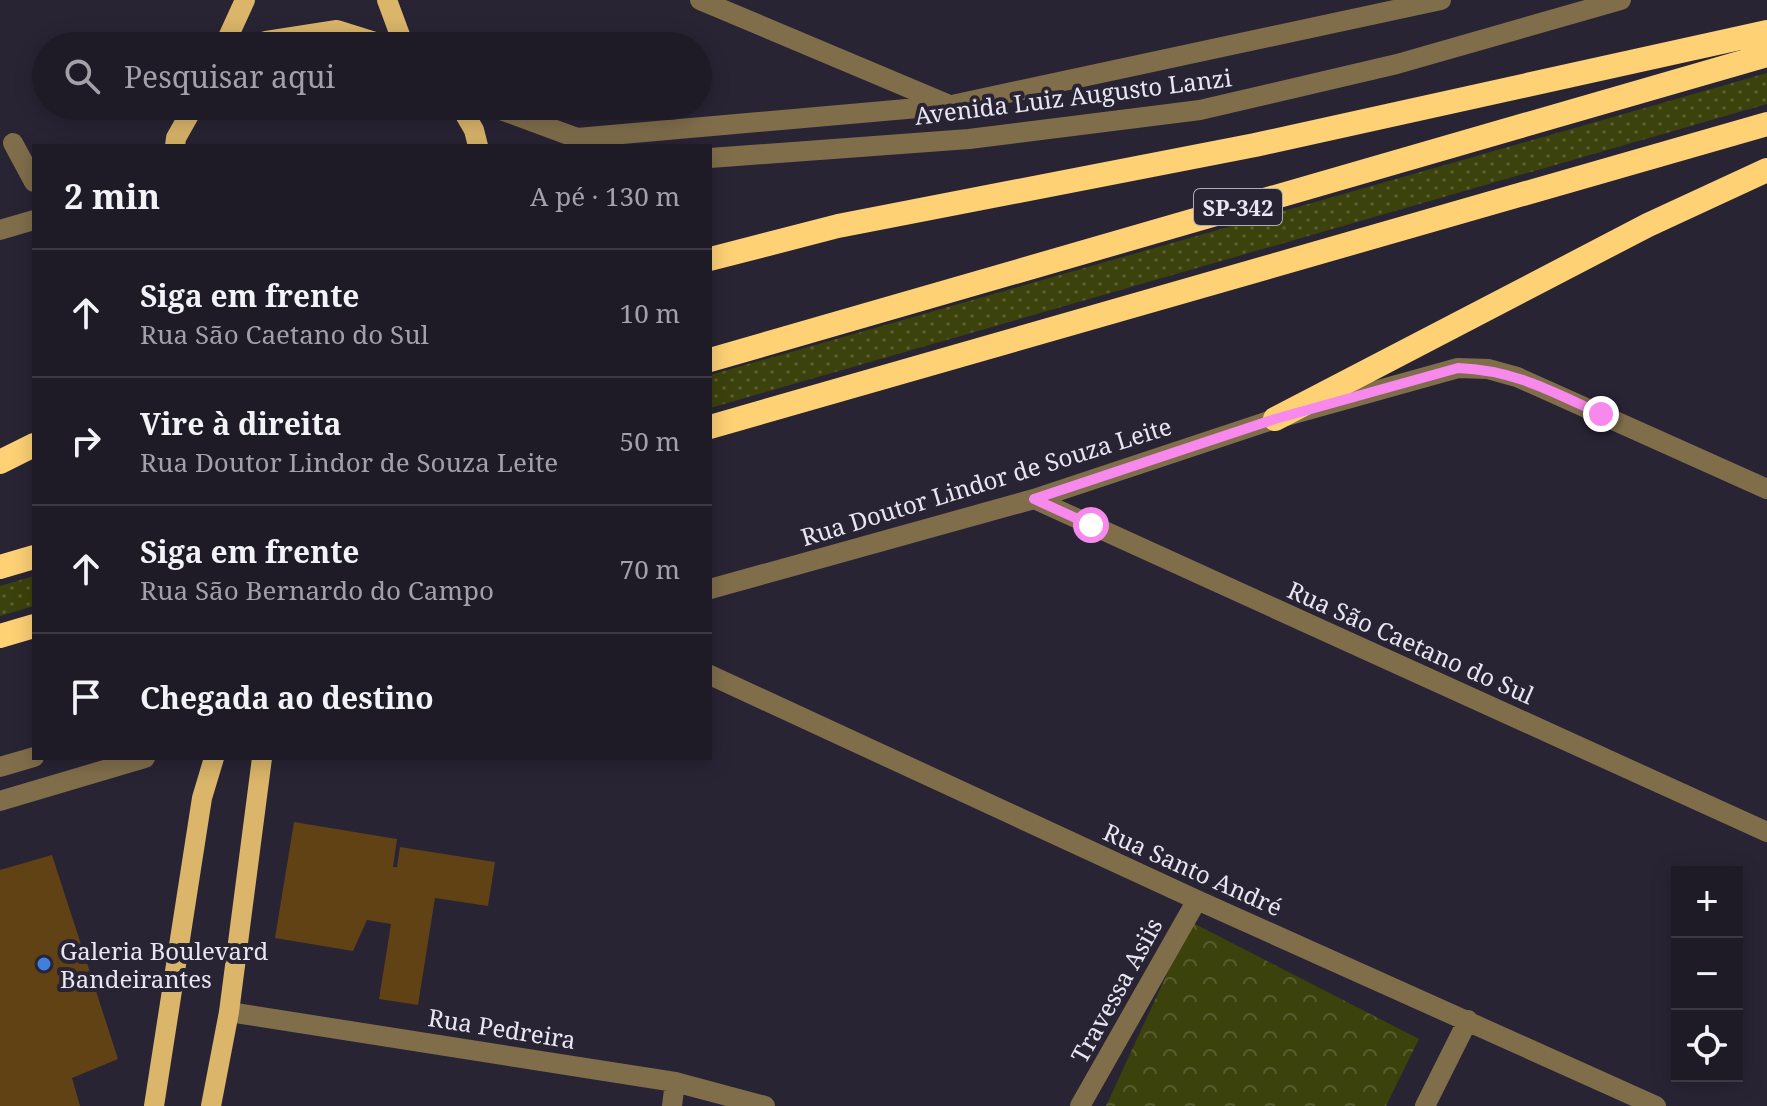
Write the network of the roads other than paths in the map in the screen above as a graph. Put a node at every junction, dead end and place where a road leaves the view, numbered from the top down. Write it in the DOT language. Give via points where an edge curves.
graph roads {
  1 [pos="245,0"];
  2 [pos="387,0"];
  3 [pos="700,0"];
  4 [pos="1441,0"];
  5 [pos="1621,0"];
  6 [pos="230,32"];
  7 [pos="399,32"];
  8 [pos="1767,32"];
  9 [pos="1767,55"];
  10 [pos="952,105"];
  11 [pos="185,120"];
  12 [pos="468,120"];
  13 [pos="528,120"];
  14 [pos="1767,124"];
  15 [pos="13,143"];
  16 [pos="171,143"];
  17 [pos="478,144"];
  18 [pos="712,158"];
  19 [pos="1767,170"];
  20 [pos="32,178"];
  21 [pos="32,221"];
  22 [pos="0,230"];
  23 [pos="712,258"];
  24 [pos="712,359"];
  25 [pos="1275,419"];
  26 [pos="712,426"];
  27 [pos="32,446"];
  28 [pos="0,462"];
  29 [pos="1767,489"];
  30 [pos="1034,499"];
  31 [pos="32,558"];
  32 [pos="0,567"];
  33 [pos="712,588"];
  34 [pos="32,627"];
  35 [pos="0,636"];
  36 [pos="712,676"];
  37 [pos="32,758"];
  38 [pos="138,760"];
  39 [pos="213,760"];
  40 [pos="262,760"];
  41 [pos="0,767"];
  42 [pos="0,801"];
  43 [pos="1767,832"];
  44 [pos="1197,900"];
  45 [pos="229,1012"];
  46 [pos="1468,1020"];
  47 [pos="675,1082"];
  48 [pos="154,1106"];
  49 [pos="211,1106"];
  50 [pos="672,1106"];
  51 [pos="765,1106"];
  52 [pos="1080,1106"];
  53 [pos="1425,1106"];
  54 [pos="1656,1106"];
  1 -- 6 [label="main road"];
  2 -- 7 [label="main road"];
  3 -- 10 [label="street"];
  4 -- 10 [label="street, Avenida Luiz Augusto Lanzi"];
  5 -- 18 [label="street, Avenida Luiz Augusto Lanzi" via="1397,64 1200,110 969,139"];
  8 -- 23 [label="highway" via="1255,145 838,226"];
  9 -- 24 [label="highway, SP-342"];
  10 -- 13 [label="street, Avenida Luiz Augusto Lanzi" via="577,138"];
  11 -- 16 [label="main road"];
  12 -- 17 [label="main road"];
  14 -- 26 [label="highway"];
  15 -- 20 [label="street"];
  19 -- 25 [label="highway" via="1648,225"];
  21 -- 22 [label="street"];
  25 -- 29 [label="street, Rua Doutor Lindor de Souza Leite" via="1421,376 1458,368 1488,369 1517,377"];
  25 -- 30 [label="street, Rua Doutor Lindor de Souza Leite"];
  27 -- 28 [label="highway"];
  30 -- 33 [label="street, Rua Doutor Lindor de Souza Leite"];
  30 -- 43 [label="street, Rua São Caetano do Sul"];
  31 -- 32 [label="highway"];
  34 -- 35 [label="highway"];
  36 -- 44 [label="street, Rua Santo André"];
  37 -- 41 [label="street"];
  38 -- 42 [label="street"];
  39 -- 48 [label="main road" via="202,798"];
  40 -- 45 [label="main road"];
  44 -- 46 [label="street, Rua Santo André"];
  44 -- 52 [label="street, Travessa Asiis"];
  45 -- 47 [label="street, Rua Pedreira"];
  45 -- 49 [label="main road"];
  46 -- 53 [label="street"];
  46 -- 54 [label="street, Rua Santo André"];
  47 -- 50 [label="street"];
  47 -- 51 [label="street, Rua Pedreira"];
}
